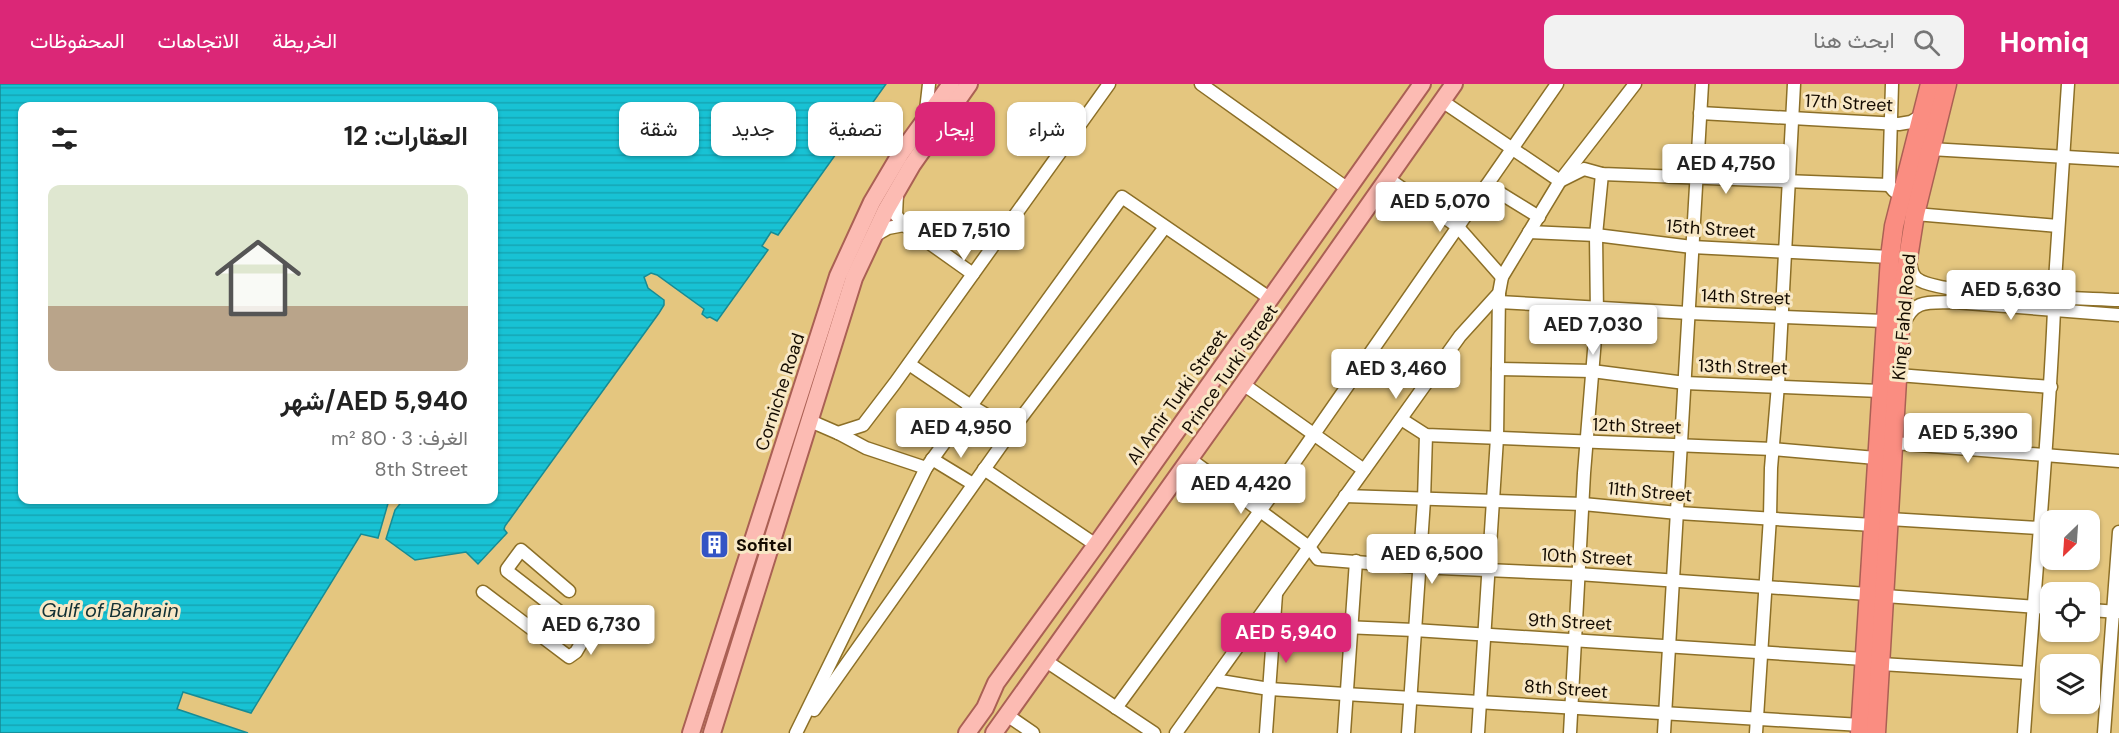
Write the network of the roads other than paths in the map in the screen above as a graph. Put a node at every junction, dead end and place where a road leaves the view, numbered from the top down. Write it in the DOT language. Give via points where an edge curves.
graph roads {
  1 [pos="929,84"];
  2 [pos="951,84"];
  3 [pos="969,84"];
  4 [pos="1110,84"];
  5 [pos="1202,84"];
  6 [pos="1422,84"];
  7 [pos="1454,84"];
  8 [pos="1557,84"];
  9 [pos="1635,84"];
  10 [pos="1702,84"];
  11 [pos="1794,84"];
  12 [pos="1892,84"];
  13 [pos="1930,84"];
  14 [pos="1947,84"];
  15 [pos="2068,84"];
  16 [pos="1442,101"];
  17 [pos="927,102"];
  18 [pos="938,102"];
  19 [pos="1700,113"];
  20 [pos="1921,116"];
  21 [pos="1793,118"];
  22 [pos="1890,124"];
  23 [pos="915,134"];
  24 [pos="1512,148"];
  25 [pos="1930,149"];
  26 [pos="2064,157"];
  27 [pos="2119,160"];
  28 [pos="1602,174"];
  29 [pos="1387,178"];
  30 [pos="1696,179"];
  31 [pos="1560,181"];
  32 [pos="1790,181"];
  33 [pos="1487,185"];
  34 [pos="1348,189"];
  35 [pos="897,190"];
  36 [pos="1895,192"];
  37 [pos="1915,214"];
  38 [pos="1539,217"];
  39 [pos="904,225"];
  40 [pos="1457,226"];
  41 [pos="2058,226"];
  42 [pos="1165,227"];
  43 [pos="1529,232"];
  44 [pos="1596,235"];
  45 [pos="874,236"];
  46 [pos="1692,247"];
  47 [pos="1786,252"];
  48 [pos="1910,254"];
  49 [pos="1890,256"];
  50 [pos="973,274"];
  51 [pos="1502,277"];
  52 [pos="1955,296"];
  53 [pos="2055,296"];
  54 [pos="1499,298"];
  55 [pos="1270,299"];
  56 [pos="2119,300"];
  57 [pos="1597,308"];
  58 [pos="2054,310"];
  59 [pos="1689,313"];
  60 [pos="2119,315"];
  61 [pos="1782,316"];
  62 [pos="1884,321"];
  63 [pos="1902,331"];
  64 [pos="909,364"];
  65 [pos="1498,369"];
  66 [pos="1592,371"];
  67 [pos="1898,375"];
  68 [pos="1685,383"];
  69 [pos="1243,384"];
  70 [pos="1778,385"];
  71 [pos="2051,387"];
  72 [pos="1880,391"];
  73 [pos="971,406"];
  74 [pos="1401,419"];
  75 [pos="808,420"];
  76 [pos="1012,430"];
  77 [pos="838,433"];
  78 [pos="1314,434"];
  79 [pos="1426,435"];
  80 [pos="1497,438"];
  81 [pos="1586,442"];
  82 [pos="1894,443"];
  83 [pos="1681,445"];
  84 [pos="1773,449"];
  85 [pos="2044,454"];
  86 [pos="1876,458"];
  87 [pos="1190,459"];
  88 [pos="2119,460"];
  89 [pos="929,463"];
  90 [pos="984,469"];
  91 [pos="1364,470"];
  92 [pos="973,484"];
  93 [pos="1345,496"];
  94 [pos="1424,500"];
  95 [pos="1492,501"];
  96 [pos="1583,504"];
  97 [pos="1260,510"];
  98 [pos="1678,513"];
  99 [pos="1770,517"];
  100 [pos="1881,522"];
  101 [pos="2038,528"];
  102 [pos="2119,532"];
  103 [pos="1096,545"];
  104 [pos="1309,547"];
  105 [pos="1356,561"];
  106 [pos="1418,567"];
  107 [pos="1489,570"];
  108 [pos="1578,574"];
  109 [pos="1673,580"];
  110 [pos="1765,587"];
  111 [pos="569,591"];
  112 [pos="483,592"];
  113 [pos="1276,593"];
  114 [pos="1876,595"];
  115 [pos="2033,607"];
  116 [pos="2040,607"];
  117 [pos="2100,610"];
  118 [pos="2116,611"];
  119 [pos="1274,624"];
  120 [pos="1350,627"];
  121 [pos="1414,630"];
  122 [pos="1485,635"];
  123 [pos="1575,641"];
  124 [pos="1670,646"];
  125 [pos="1760,653"];
  126 [pos="1872,661"];
  127 [pos="1047,662"];
  128 [pos="2028,674"];
  129 [pos="1214,680"];
  130 [pos="1269,688"];
  131 [pos="1345,694"];
  132 [pos="1410,697"];
  133 [pos="1480,701"];
  134 [pos="1571,707"];
  135 [pos="985,708"];
  136 [pos="1116,708"];
  137 [pos="1665,713"];
  138 [pos="1756,718"];
  139 [pos="1002,723"];
  140 [pos="1866,730"];
  141 [pos="692,733"];
  142 [pos="711,733"];
  143 [pos="797,733"];
  144 [pos="967,733"];
  145 [pos="1032,733"];
  146 [pos="1154,733"];
  147 [pos="1176,733"];
  148 [pos="1266,733"];
  149 [pos="1344,733"];
  150 [pos="1408,733"];
  151 [pos="1478,733"];
  152 [pos="1570,733"];
  153 [pos="1664,733"];
  154 [pos="1756,733"];
  155 [pos="2024,733"];
  156 [pos="2104,733"];
  1 -- 17 [label="street"];
  2 -- 18 [label="main road, Corniche Road"];
  3 -- 35 [label="main road, Corniche Road"];
  4 -- 50 [label="street"];
  5 -- 34 [label="street"];
  6 -- 34 [label="main road, Al Amir Turki Street"];
  7 -- 16 [label="main road, Prince Turki Street"];
  8 -- 24 [label="street"];
  9 -- 31 [label="street"];
  10 -- 19 [label="street"];
  11 -- 21 [label="street"];
  12 -- 22 [label="street"];
  13 -- 20 [label="highway, King Fahd Road"];
  14 -- 25 [label="highway, King Fahd Road"];
  15 -- 26 [label="street"];
  16 -- 24 [label="street"];
  16 -- 29 [label="main road, Prince Turki Street"];
  19 -- 21 [label="street, 17th Street"];
  19 -- 30 [label="street"];
  20 -- 22 [label="street, 17th Street" via="1906,124"];
  20 -- 36 [label="highway, King Fahd Road"];
  21 -- 22 [label="street, 17th Street"];
  21 -- 32 [label="street"];
  22 -- 36 [label="street"];
  23 -- 141 [label="main road, Corniche Road" via="872,202 838,276"];
  24 -- 31 [label="street"];
  24 -- 33 [label="street"];
  25 -- 26 [label="street"];
  25 -- 37 [label="highway, King Fahd Road"];
  26 -- 27 [label="street"];
  26 -- 41 [label="street"];
  28 -- 30 [label="street"];
  28 -- 31 [label="street" via="1584,169"];
  28 -- 44 [label="street"];
  29 -- 40 [label="street"];
  29 -- 69 [label="main road, Prince Turki Street"];
  30 -- 32 [label="street"];
  30 -- 46 [label="street"];
  31 -- 38 [label="street"];
  32 -- 36 [label="street"];
  32 -- 47 [label="street"];
  33 -- 38 [label="street"];
  33 -- 40 [label="street"];
  34 -- 55 [label="main road, Al Amir Turki Street"];
  35 -- 39 [label="street" via="896,215"];
  35 -- 45 [label="main road, Corniche Road"];
  36 -- 49 [label="highway, King Fahd Road"];
  37 -- 41 [label="street"];
  37 -- 48 [label="highway, King Fahd Road"];
  38 -- 43 [label="street"];
  39 -- 45 [label="street"];
  39 -- 50 [label="street"];
  40 -- 51 [label="street"];
  40 -- 78 [label="street"];
  41 -- 53 [label="street"];
  42 -- 55 [label="street"];
  42 -- 73 [label="street" via="1122,196"];
  42 -- 76 [label="street"];
  43 -- 44 [label="street, 15th Street"];
  43 -- 51 [label="street"];
  44 -- 46 [label="street, 15th Street"];
  44 -- 57 [label="street"];
  45 -- 75 [label="main road, Corniche Road" via="854,278"];
  46 -- 47 [label="street, 15th Street"];
  46 -- 59 [label="street"];
  47 -- 49 [label="street, 15th Street"];
  47 -- 61 [label="street"];
  48 -- 52 [label="street" via="1916,277"];
  48 -- 63 [label="highway, King Fahd Road" via="1902,296"];
  49 -- 62 [label="highway, King Fahd Road"];
  50 -- 64 [label="street"];
  51 -- 54 [label="street"];
  52 -- 53 [label="street"];
  52 -- 58 [label="street"];
  52 -- 63 [label="street" via="1916,305 1908,313"];
  53 -- 56 [label="street"];
  54 -- 57 [label="street, 14th Street"];
  54 -- 65 [label="street"];
  54 -- 74 [label="street" via="1460,336"];
  55 -- 103 [label="main road, Al Amir Turki Street"];
  57 -- 59 [label="street, 14th Street"];
  57 -- 66 [label="street"];
  58 -- 60 [label="street"];
  58 -- 71 [label="street"];
  59 -- 61 [label="street, 14th Street"];
  59 -- 68 [label="street"];
  61 -- 62 [label="street, 14th Street"];
  61 -- 70 [label="street"];
  62 -- 72 [label="highway, King Fahd Road"];
  63 -- 67 [label="highway, King Fahd Road"];
  64 -- 73 [label="street"];
  64 -- 77 [label="street" via="863,426"];
  65 -- 66 [label="street, 13th Street"];
  65 -- 80 [label="street"];
  66 -- 68 [label="street, 13th Street"];
  66 -- 81 [label="street"];
  67 -- 71 [label="street"];
  67 -- 82 [label="highway, King Fahd Road"];
  68 -- 70 [label="street, 13th Street"];
  68 -- 83 [label="street"];
  69 -- 78 [label="street"];
  69 -- 87 [label="main road, Prince Turki Street"];
  70 -- 72 [label="street, 13th Street"];
  70 -- 84 [label="street"];
  71 -- 85 [label="street"];
  72 -- 86 [label="highway, King Fahd Road"];
  73 -- 76 [label="street"];
  73 -- 89 [label="street"];
  74 -- 79 [label="street"];
  74 -- 91 [label="street"];
  75 -- 77 [label="street"];
  75 -- 142 [label="main road, Corniche Road"];
  76 -- 90 [label="street"];
  77 -- 89 [label="street" via="866,448"];
  78 -- 91 [label="street"];
  78 -- 97 [label="street"];
  79 -- 80 [label="street, 12th Street"];
  79 -- 94 [label="street"];
  80 -- 81 [label="street, 12th Street"];
  80 -- 95 [label="street"];
  81 -- 83 [label="street, 12th Street"];
  81 -- 96 [label="street"];
  82 -- 85 [label="street"];
  82 -- 100 [label="highway, King Fahd Road"];
  83 -- 84 [label="street, 12th Street"];
  83 -- 98 [label="street"];
  84 -- 86 [label="street, 12th Street"];
  84 -- 99 [label="street"];
  85 -- 88 [label="street"];
  85 -- 101 [label="street"];
  86 -- 100 [label="highway, King Fahd Road"];
  87 -- 97 [label="street"];
  87 -- 127 [label="main road, Prince Turki Street"];
  89 -- 92 [label="street"];
  89 -- 143 [label="street"];
  90 -- 92 [label="street"];
  90 -- 103 [label="street"];
  91 -- 93 [label="street"];
  92 -- 143 [label="street"];
  93 -- 94 [label="street, 11th Street"];
  93 -- 104 [label="street"];
  94 -- 95 [label="street, 11th Street"];
  94 -- 106 [label="street"];
  95 -- 96 [label="street, 11th Street"];
  95 -- 107 [label="street"];
  96 -- 98 [label="street, 11th Street"];
  96 -- 108 [label="street"];
  97 -- 104 [label="street"];
  97 -- 136 [label="street"];
  98 -- 99 [label="street, 11th Street"];
  98 -- 109 [label="street"];
  99 -- 100 [label="street, 11th Street"];
  99 -- 110 [label="street"];
  100 -- 101 [label="street, 11th Street"];
  100 -- 114 [label="highway, King Fahd Road"];
  101 -- 115 [label="street"];
  102 -- 118 [label="street"];
  103 -- 135 [label="main road, Al Amir Turki Street" via="996,683"];
  104 -- 105 [label="street, 10th Street" via="1318,559"];
  104 -- 113 [label="street"];
  105 -- 106 [label="street, 10th Street"];
  105 -- 120 [label="street"];
  106 -- 107 [label="street, 10th Street"];
  106 -- 121 [label="street"];
  107 -- 108 [label="street, 10th Street"];
  107 -- 122 [label="street"];
  108 -- 109 [label="street, 10th Street"];
  108 -- 123 [label="street"];
  109 -- 110 [label="street, 10th Street"];
  109 -- 124 [label="street"];
  110 -- 114 [label="street, 10th Street"];
  110 -- 125 [label="street"];
  111 -- 112 [label="street" via="521,550 507,569 587,633 569,657"];
  113 -- 119 [label="street"];
  113 -- 129 [label="street"];
  114 -- 115 [label="street, 10th Street"];
  114 -- 126 [label="highway, King Fahd Road"];
  115 -- 116 [label="street, 10th Street"];
  115 -- 128 [label="street"];
  117 -- 118 [label="street"];
  118 -- 156 [label="street"];
  119 -- 120 [label="street, 9th Street"];
  119 -- 130 [label="street"];
  120 -- 121 [label="street, 9th Street"];
  120 -- 131 [label="street"];
  121 -- 122 [label="street, 9th Street"];
  121 -- 132 [label="street"];
  122 -- 123 [label="street, 9th Street"];
  122 -- 133 [label="street"];
  123 -- 124 [label="street, 9th Street"];
  123 -- 134 [label="street"];
  124 -- 125 [label="street, 9th Street"];
  124 -- 137 [label="street"];
  125 -- 126 [label="street, 9th Street"];
  125 -- 138 [label="street"];
  126 -- 128 [label="street, 9th Street"];
  126 -- 140 [label="highway, King Fahd Road"];
  127 -- 136 [label="street"];
  127 -- 139 [label="main road, Prince Turki Street"];
  128 -- 155 [label="street"];
  129 -- 130 [label="street, 8th Street"];
  129 -- 147 [label="street"];
  130 -- 131 [label="street, 8th Street"];
  130 -- 148 [label="street"];
  131 -- 132 [label="street, 8th Street"];
  131 -- 149 [label="street"];
  132 -- 133 [label="street, 8th Street"];
  132 -- 150 [label="street"];
  133 -- 134 [label="street, 8th Street"];
  133 -- 151 [label="street"];
  134 -- 137 [label="street, 8th Street"];
  134 -- 152 [label="street"];
  135 -- 139 [label="main road"];
  135 -- 144 [label="main road, Al Amir Turki Street"];
  136 -- 146 [label="street"];
  137 -- 138 [label="street, 8th Street"];
  137 -- 153 [label="street"];
  138 -- 140 [label="street, 8th Street"];
  138 -- 154 [label="street"];
  139 -- 145 [label="street"];
}
